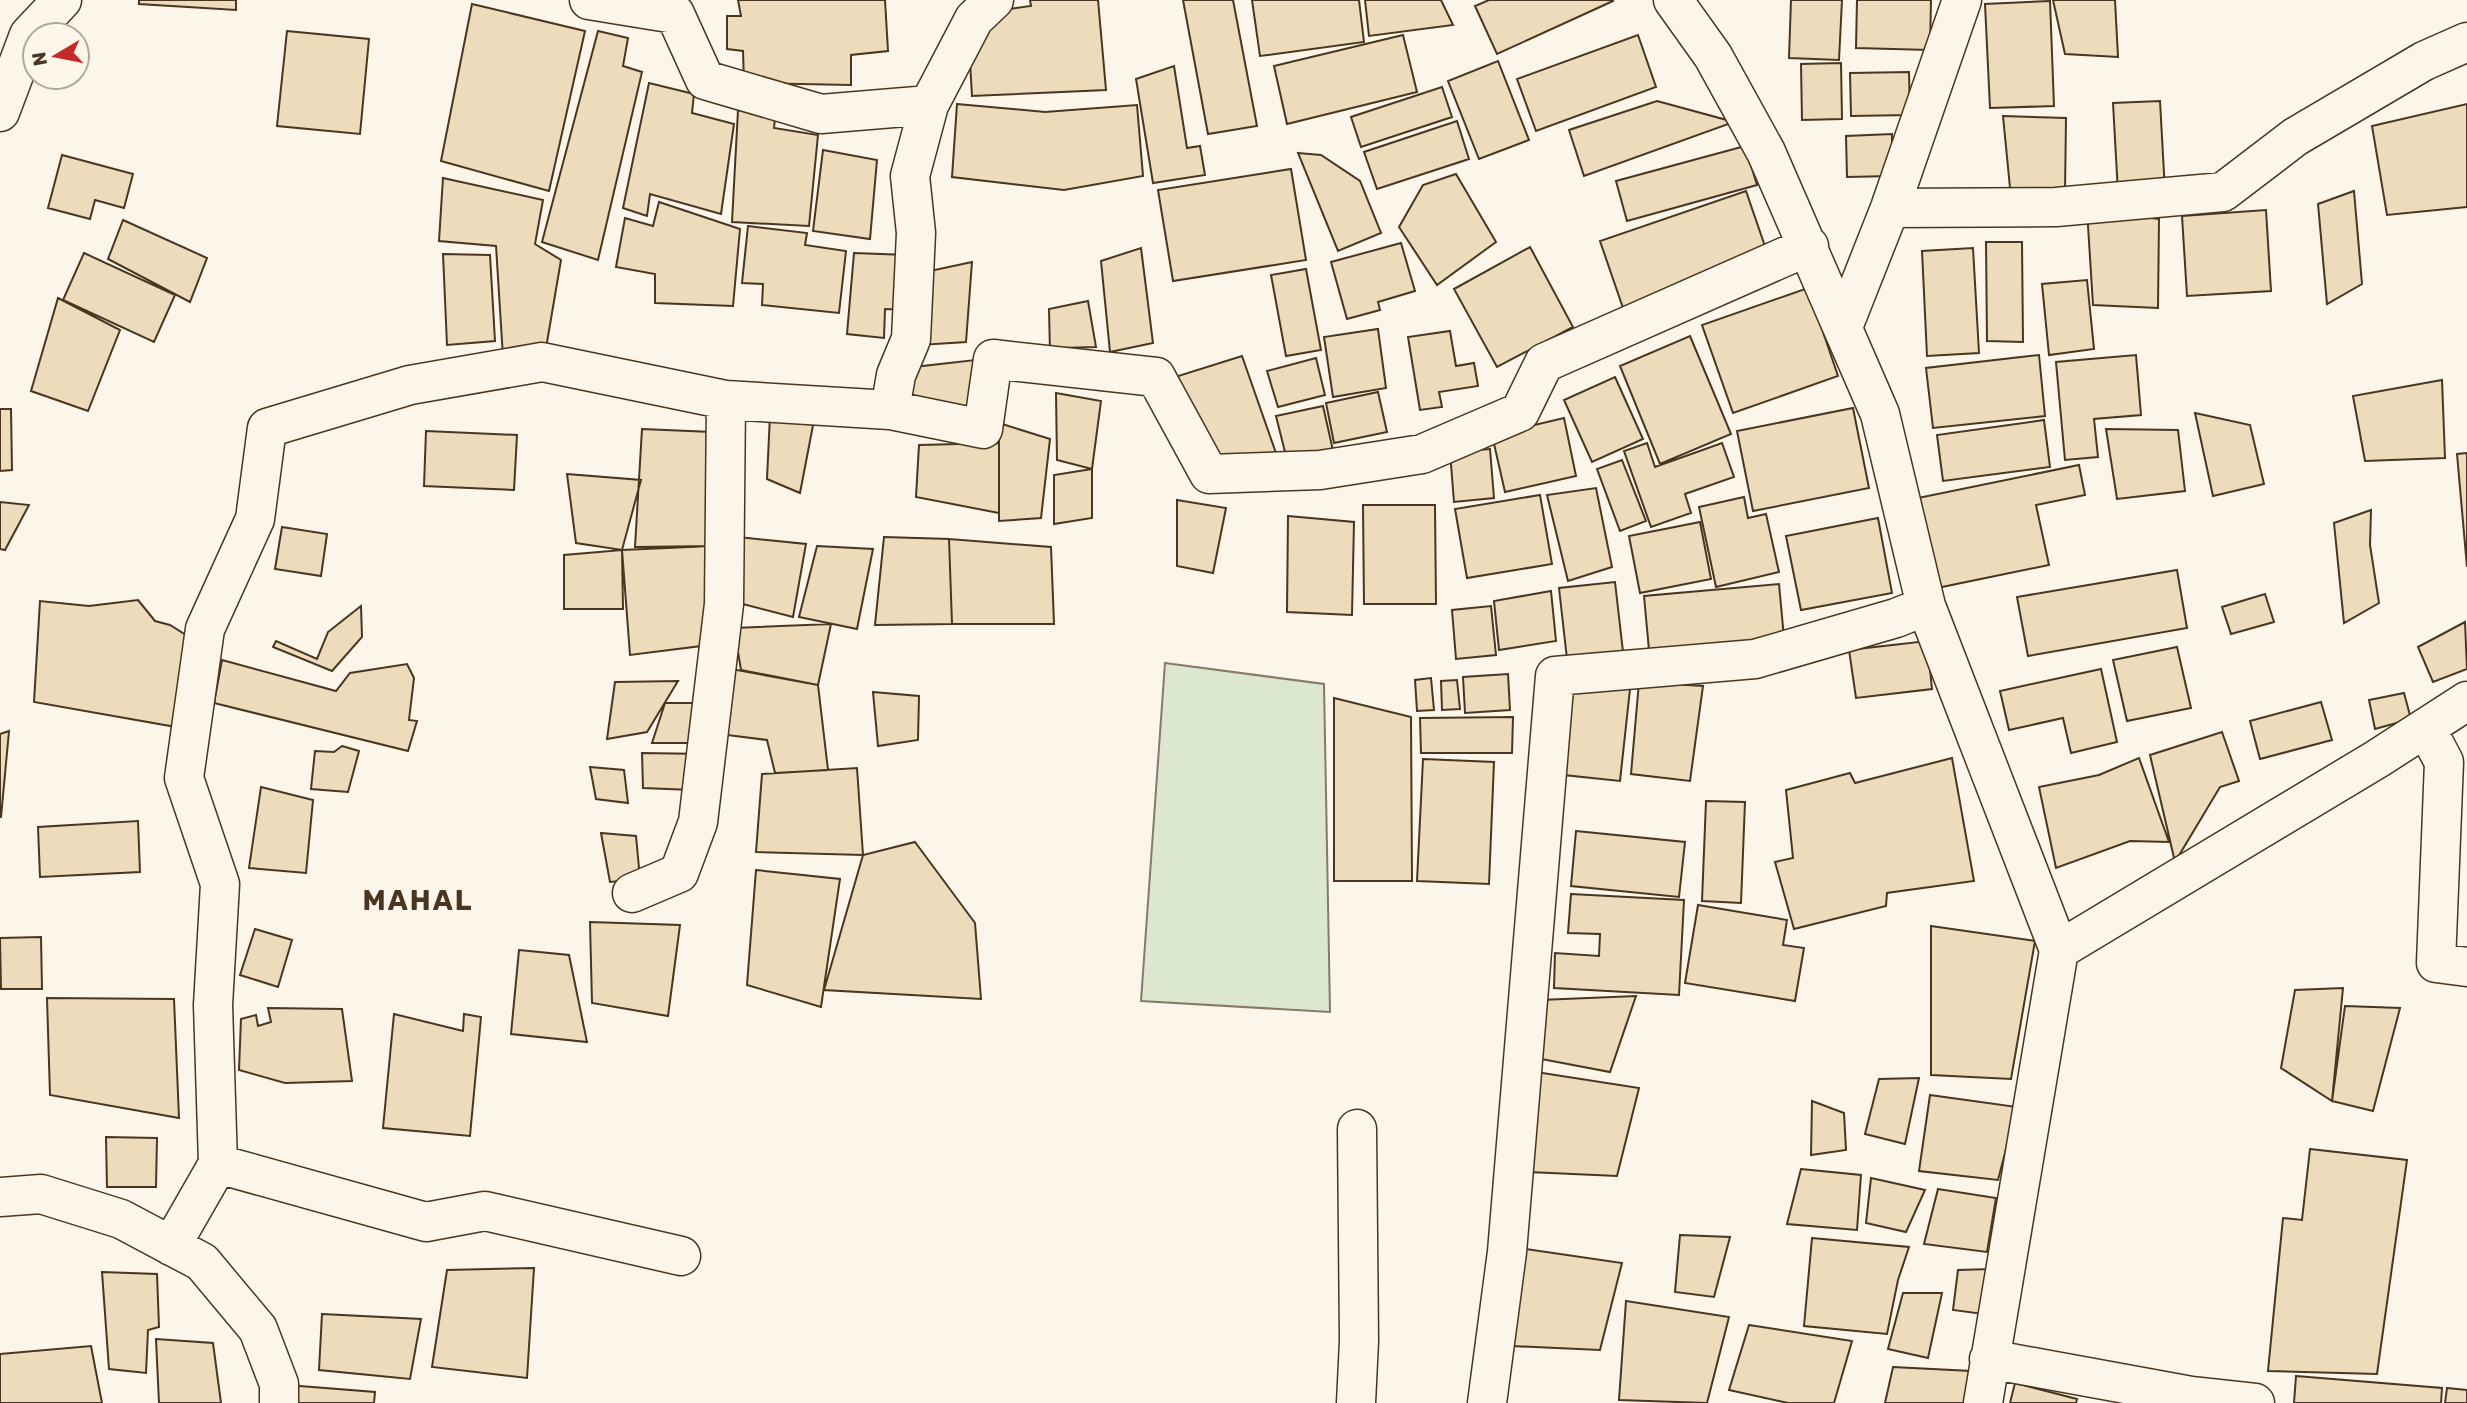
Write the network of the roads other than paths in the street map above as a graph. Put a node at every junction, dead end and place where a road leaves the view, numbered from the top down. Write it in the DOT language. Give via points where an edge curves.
graph roads {
  1 [pos="62,0"];
  2 [pos="589,0"];
  3 [pos="994,0"];
  4 [pos="1674,0"];
  5 [pos="1962,0"];
  6 [pos="2467,42"];
  7 [pos="929,105"];
  8 [pos="0,112"];
  9 [pos="1890,208"];
  10 [pos="1808,246"];
  11 [pos="1843,327"];
  12 [pos="726,400"];
  13 [pos="890,410"];
  14 [pos="1926,606"];
  15 [pos="2467,701"];
  16 [pos="2426,728"];
  17 [pos="632,893"];
  18 [pos="2059,950"];
  19 [pos="2467,967"];
  20 [pos="1357,1129"];
  21 [pos="218,1164"];
  22 [pos="0,1196"];
  23 [pos="171,1246"];
  24 [pos="681,1256"];
  25 [pos="1989,1359"];
  26 [pos="279,1403"];
  27 [pos="1356,1403"];
  28 [pos="1487,1403"];
  29 [pos="1983,1403"];
  30 [pos="2255,1403"];
  1 -- 8 [label="street" via="29,34"];
  2 -- 7 [label="street" via="675,14 705,80 821,114"];
  3 -- 7 [label="street" via="974,19"];
  4 -- 10 [label="street" via="1713,55 1766,152"];
  5 -- 9 [label="street"];
  6 -- 9 [label="street" via="2424,61 2295,137 2223,192 2056,207"];
  7 -- 13 [label="street" via="910,176 916,233 911,339 896,375"];
  9 -- 11 [label="street"];
  10 -- 11 [label="street"];
  10 -- 13 [label="street" via="1544,363 1520,412 1422,454 1320,470 1209,474 1156,377 993,359 983,429"];
  11 -- 14 [label="street" via="1880,414"];
  12 -- 13 [label="street"];
  12 -- 17 [label="street" via="724,604 698,822 679,873"];
  12 -- 21 [label="street" via="542,362 410,385 267,428 255,519 205,629 184,778 220,884 213,1005"];
  14 -- 18 [label="street"];
  14 -- 28 [label="street" via="1755,659 1555,676 1507,1252"];
  15 -- 16 [label="street"];
  16 -- 18 [label="street"];
  16 -- 19 [label="street" via="2444,762 2437,963"];
  18 -- 25 [label="street"];
  20 -- 27 [label="street"];
  21 -- 23 [label="street"];
  21 -- 24 [label="street" via="426,1222 485,1211"];
  22 -- 23 [label="street" via="41,1194 121,1219"];
  23 -- 26 [label="street" via="202,1262 258,1329 279,1384"];
  25 -- 29 [label="street"];
  25 -- 30 [label="street" via="2191,1396"];
}
